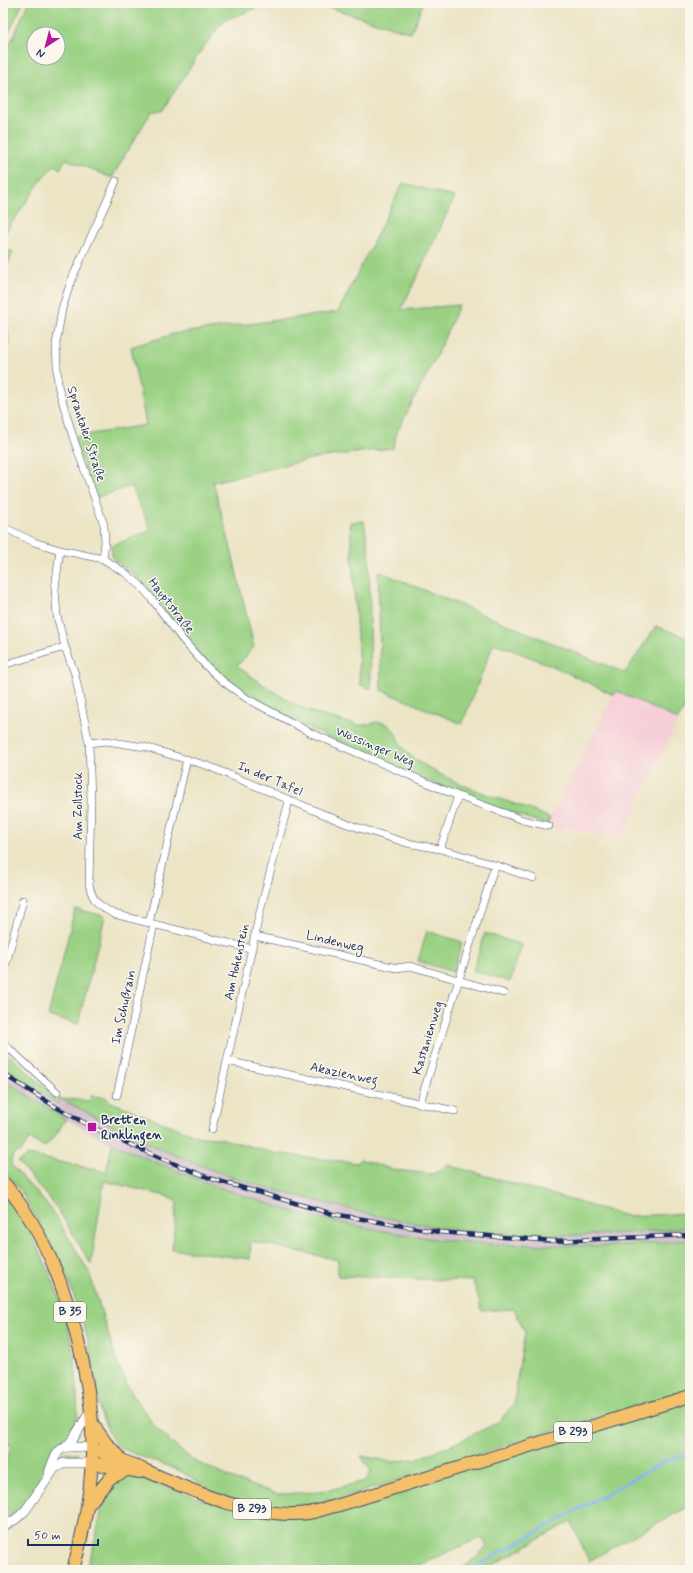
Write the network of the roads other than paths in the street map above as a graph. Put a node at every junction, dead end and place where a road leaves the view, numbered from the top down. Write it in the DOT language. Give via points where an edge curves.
graph roads {
  1 [pos="116,181"];
  2 [pos="3,527"];
  3 [pos="60,550"];
  4 [pos="103,559"];
  5 [pos="65,646"];
  6 [pos="3,665"];
  7 [pos="205,665"];
  8 [pos="89,743"];
  9 [pos="187,759"];
  10 [pos="458,796"];
  11 [pos="289,801"];
  12 [pos="549,826"];
  13 [pos="440,849"];
  14 [pos="495,865"];
  15 [pos="533,878"];
  16 [pos="22,900"];
  17 [pos="152,924"];
  18 [pos="255,936"];
  19 [pos="252,949"];
  20 [pos="3,975"];
  21 [pos="458,980"];
  22 [pos="503,993"];
  23 [pos="3,1043"];
  24 [pos="227,1061"];
  25 [pos="57,1092"];
  26 [pos="117,1095"];
  27 [pos="420,1103"];
  28 [pos="455,1112"];
  29 [pos="212,1129"];
  30 [pos="3,1182"];
  31 [pos="690,1396"];
  32 [pos="91,1410"];
  33 [pos="92,1423"];
  34 [pos="67,1446"];
  35 [pos="92,1448"];
  36 [pos="92,1463"];
  37 [pos="124,1465"];
  38 [pos="48,1476"];
  39 [pos="88,1505"];
  40 [pos="3,1527"];
  41 [pos="73,1570"];
  1 -- 4 [label="street, Sprantaler Straße" via="71,281 62,309 56,344 58,386 104,525"];
  2 -- 3 [label="street, Hauptstraße" via="34,542"];
  3 -- 4 [label="street, Hauptstraße"];
  3 -- 5 [label="street, Am Zollstock" via="55,589 57,616"];
  4 -- 7 [label="street, Hauptstraße" via="140,585"];
  5 -- 6 [label="street"];
  5 -- 8 [label="street, Am Zollstock" via="75,674"];
  7 -- 10 [label="street, Wössinger Weg" via="246,698 305,729"];
  8 -- 9 [label="street, In der Tafel" via="106,741"];
  8 -- 17 [label="street, Am Zollstock" via="91,895 97,903 114,914"];
  9 -- 11 [label="street, In der Tafel"];
  9 -- 17 [label="street, Im Schußrain"];
  10 -- 12 [label="street, Wössinger Weg" via="523,820"];
  10 -- 13 [label="street"];
  11 -- 13 [label="street, In der Tafel" via="347,824 407,843"];
  11 -- 18 [label="street, Am Hohenstein"];
  13 -- 14 [label="street, In der Tafel"];
  14 -- 15 [label="street, In der Tafel"];
  14 -- 21 [label="street, Kastanienweg"];
  16 -- 20 [label="street"];
  17 -- 19 [label="street, Am Zollstock"];
  17 -- 26 [label="street, Im Schußrain"];
  18 -- 19 [label="street, Am Hohenstein"];
  18 -- 21 [label="street, Lindenweg" via="397,968 410,966"];
  19 -- 24 [label="street, Am Hohenstein"];
  21 -- 22 [label="street"];
  21 -- 27 [label="street, Kastanienweg"];
  23 -- 25 [label="street"];
  24 -- 27 [label="street, Akazienweg"];
  24 -- 29 [label="street, Am Hohenstein"];
  27 -- 28 [label="street, Akazienweg"];
  30 -- 32 [label="main road, B 35" via="29,1217 44,1244 63,1291 78,1340"];
  31 -- 37 [label="main road, B 293" via="309,1513 258,1511 237,1506"];
  32 -- 33 [label="main road, B 35"];
  32 -- 34 [label="street"];
  33 -- 35 [label="main road, B 35"];
  33 -- 37 [label="main road, B 293"];
  34 -- 35 [label="street"];
  34 -- 38 [label="street" via="54,1458"];
  35 -- 36 [label="main road, B 35"];
  35 -- 37 [label="main road, B 293"];
  36 -- 37 [label="main road, B 293"];
  36 -- 38 [label="street" via="64,1463"];
  36 -- 39 [label="main road, B 35"];
  37 -- 39 [label="main road"];
  38 -- 40 [label="street" via="25,1511"];
  39 -- 41 [label="main road, B 35"];
}
